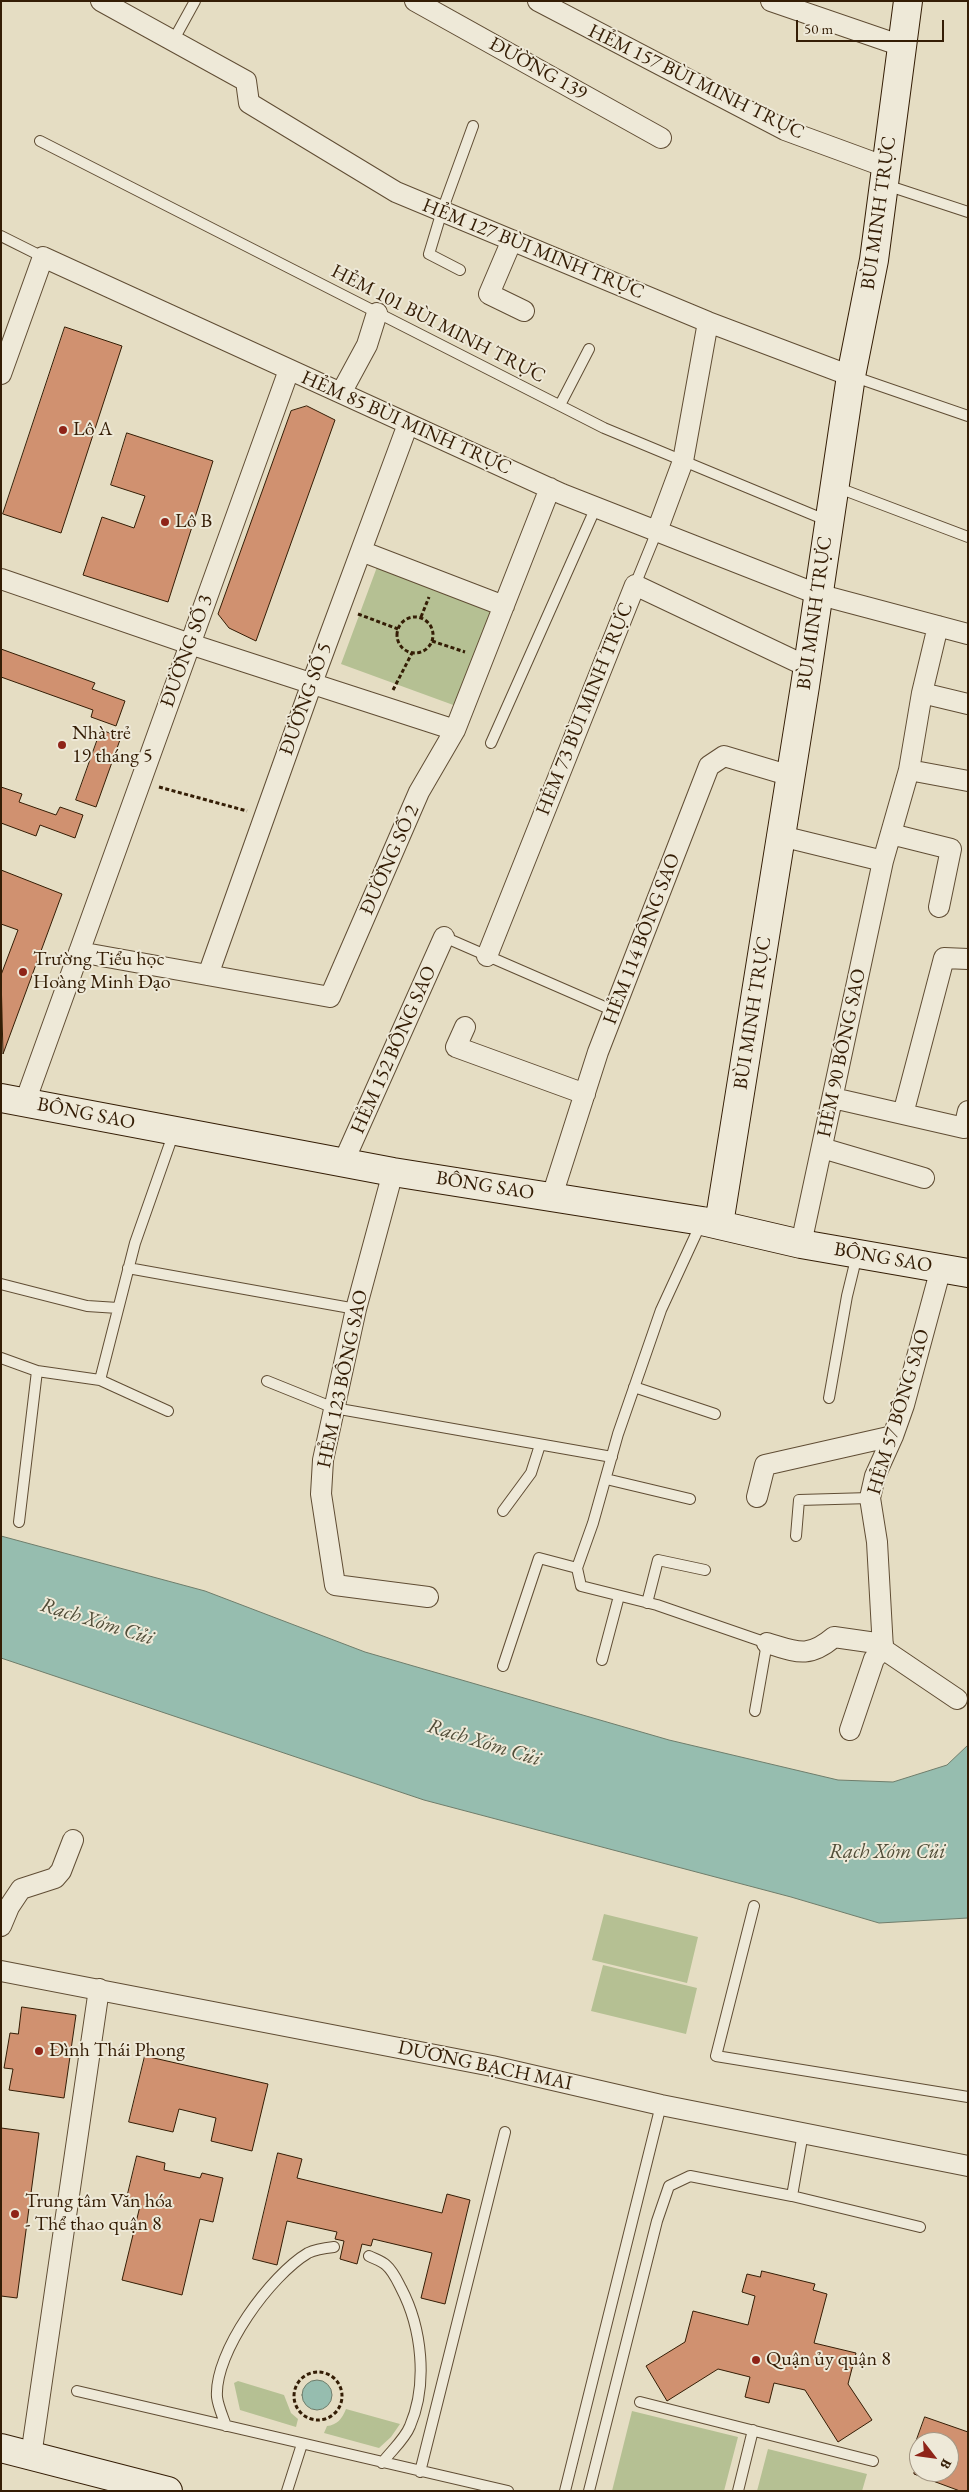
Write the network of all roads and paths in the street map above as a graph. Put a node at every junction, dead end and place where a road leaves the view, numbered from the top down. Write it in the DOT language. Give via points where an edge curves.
graph roads {
  1 [pos="101,1"];
  2 [pos="195,1"];
  3 [pos="415,1"];
  4 [pos="538,1"];
  5 [pos="771,1"];
  6 [pos="908,1"];
  7 [pos="173,41"];
  8 [pos="902,46"];
  9 [pos="472,126"];
  10 [pos="661,138"];
  11 [pos="40,142"];
  12 [pos="885,175"];
  13 [pos="442,211"];
  14 [pos="968,212"];
  15 [pos="1,236"];
  16 [pos="512,240"];
  17 [pos="42,257"];
  18 [pos="460,270"];
  19 [pos="524,311"];
  20 [pos="377,313"];
  21 [pos="708,322"];
  22 [pos="589,349"];
  23 [pos="289,370"];
  24 [pos="1,374"];
  25 [pos="851,376"];
  26 [pos="341,393"];
  27 [pos="560,406"];
  28 [pos="968,416"];
  29 [pos="408,424"];
  30 [pos="683,461"];
  31 [pos="834,486"];
  32 [pos="550,488"];
  33 [pos="596,507"];
  34 [pos="828,521"];
  35 [pos="657,531"];
  36 [pos="968,537"];
  37 [pos="361,551"];
  38 [pos="1,579"];
  39 [pos="635,585"];
  40 [pos="817,594"];
  41 [pos="504,606"];
  42 [pos="340,607"];
  43 [pos="938,626"];
  44 [pos="398,629"];
  45 [pos="968,634"];
  46 [pos="432,641"];
  47 [pos="190,644"];
  48 [pos="412,653"];
  49 [pos="483,658"];
  50 [pos="808,668"];
  51 [pos="312,683"];
  52 [pos="922,693"];
  53 [pos="968,704"];
  54 [pos="385,706"];
  55 [pos="455,730"];
  56 [pos="491,743"];
  57 [pos="909,770"];
  58 [pos="791,776"];
  59 [pos="968,781"];
  60 [pos="140,782"];
  61 [pos="264,815"];
  62 [pos="891,834"];
  63 [pos="781,836"];
  64 [pos="883,861"];
  65 [pos="939,907"];
  66 [pos="444,937"];
  67 [pos="79,952"];
  68 [pos="487,956"];
  69 [pos="968,959"];
  70 [pos="208,976"];
  71 [pos="614,1011"];
  72 [pos="465,1027"];
  73 [pos="585,1094"];
  74 [pos="833,1098"];
  75 [pos="13,1100"];
  76 [pos="968,1111"];
  77 [pos="903,1114"];
  78 [pos="175,1131"];
  79 [pos="822,1148"];
  80 [pos="343,1163"];
  81 [pos="394,1172"];
  82 [pos="924,1178"];
  83 [pos="552,1196"];
  84 [pos="710,1222"];
  85 [pos="801,1244"];
  86 [pos="857,1254"];
  87 [pos="128,1268"];
  88 [pos="941,1268"];
  89 [pos="968,1273"];
  90 [pos="1,1284"];
  91 [pos="118,1308"];
  92 [pos="356,1310"];
  93 [pos="1,1358"];
  94 [pos="37,1371"];
  95 [pos="100,1380"];
  96 [pos="267,1381"];
  97 [pos="634,1387"];
  98 [pos="830,1398"];
  99 [pos="334,1408"];
  100 [pos="168,1411"];
  101 [pos="715,1414"];
  102 [pos="893,1436"];
  103 [pos="540,1445"];
  104 [pos="612,1457"];
  105 [pos="606,1479"];
  106 [pos="757,1497"];
  107 [pos="870,1498"];
  108 [pos="690,1499"];
  109 [pos="503,1511"];
  110 [pos="19,1522"];
  111 [pos="796,1536"];
  112 [pos="576,1568"];
  113 [pos="705,1570"];
  114 [pos="620,1596"];
  115 [pos="428,1597"];
  116 [pos="647,1603"];
  117 [pos="768,1643"];
  118 [pos="883,1646"];
  119 [pos="602,1660"];
  120 [pos="503,1666"];
  121 [pos="957,1699"];
  122 [pos="755,1711"];
  123 [pos="850,1730"];
  124 [pos="73,1840"];
  125 [pos="8,1892"];
  126 [pos="754,1906"];
  127 [pos="1,1926"];
  128 [pos="1,1971"];
  129 [pos="100,1989"];
  130 [pos="968,2097"];
  131 [pos="661,2105"];
  132 [pos="505,2132"];
  133 [pos="803,2133"];
  134 [pos="968,2166"];
  135 [pos="792,2196"];
  136 [pos="920,2227"];
  137 [pos="334,2247"];
  138 [pos="369,2256"];
  139 [pos="77,2392"];
  140 [pos="640,2402"];
  141 [pos="295,2405"];
  142 [pos="226,2426"];
  143 [pos="753,2430"];
  144 [pos="302,2444"];
  145 [pos="1,2448"];
  146 [pos="31,2456"];
  147 [pos="873,2460"];
  148 [pos="382,2463"];
  149 [pos="420,2472"];
  150 [pos="168,2491"];
  151 [pos="287,2491"];
  152 [pos="508,2491"];
  153 [pos="565,2491"];
  154 [pos="589,2491"];
  155 [pos="738,2491"];
  1 -- 7 [label="street"];
  2 -- 7 [label="lane"];
  3 -- 10 [label="street, ĐƯỜNG 139"];
  4 -- 12 [label="street, HẺM 157 BÙI MINH TRỰC" via="785,130"];
  5 -- 8 [label="street"];
  6 -- 8 [label="street, BÙI MINH TRỰC"];
  7 -- 13 [label="street, HẺM 127 BÙI MINH TRỰC" via="246,81 248,103 396,192"];
  8 -- 12 [label="street, BÙI MINH TRỰC"];
  9 -- 13 [label="lane"];
  11 -- 20 [label="lane, HẺM 101 BÙI MINH TRỰC"];
  12 -- 14 [label="lane"];
  12 -- 25 [label="street, BÙI MINH TRỰC" via="874,260"];
  13 -- 16 [label="street, HẺM 127 BÙI MINH TRỰC"];
  13 -- 18 [label="lane" via="429,254"];
  15 -- 17 [label="lane, HẺM 85 BÙI MINH TRỰC"];
  16 -- 19 [label="street" via="489,294"];
  16 -- 21 [label="street, HẺM 127 BÙI MINH TRỰC"];
  17 -- 23 [label="street, HẺM 85 BÙI MINH TRỰC"];
  17 -- 24 [label="street"];
  20 -- 26 [label="street" via="367,345"];
  20 -- 27 [label="lane, HẺM 101 BÙI MINH TRỰC"];
  21 -- 25 [label="street, HẺM 127 BÙI MINH TRỰC"];
  21 -- 30 [label="street"];
  22 -- 27 [label="lane"];
  23 -- 26 [label="street, HẺM 85 BÙI MINH TRỰC"];
  23 -- 47 [label="street, ĐƯỜNG SỐ 3"];
  25 -- 28 [label="lane"];
  25 -- 31 [label="street, BÙI MINH TRỰC"];
  26 -- 29 [label="street, HẺM 85 BÙI MINH TRỰC"];
  27 -- 30 [label="lane, HẺM 101 BÙI MINH TRỰC"];
  29 -- 32 [label="street, HẺM 85 BÙI MINH TRỰC"];
  29 -- 37 [label="street, ĐƯỜNG SỐ 5"];
  30 -- 34 [label="lane, HẺM 101 BÙI MINH TRỰC"];
  30 -- 35 [label="street"];
  31 -- 34 [label="street, BÙI MINH TRỰC"];
  31 -- 36 [label="lane"];
  32 -- 33 [label="street, HẺM 85 BÙI MINH TRỰC"];
  32 -- 41 [label="street, ĐƯỜNG SỐ 2"];
  33 -- 35 [label="street, HẺM 85 BÙI MINH TRỰC"];
  33 -- 56 [label="lane"];
  34 -- 40 [label="street, BÙI MINH TRỰC"];
  35 -- 39 [label="lane"];
  35 -- 40 [label="street, HẺM 85 BÙI MINH TRỰC"];
  37 -- 41 [label="street"];
  37 -- 42 [label="street, ĐƯỜNG SỐ 5"];
  38 -- 47 [label="street"];
  39 -- 50 [label="street, HẺM 73 BÙI MINH TRỰC"];
  39 -- 68 [label="street, HẺM 73 BÙI MINH TRỰC"];
  40 -- 43 [label="street, HẺM 85 BÙI MINH TRỰC"];
  40 -- 50 [label="street, BÙI MINH TRỰC"];
  41 -- 49 [label="street, ĐƯỜNG SỐ 2"];
  42 -- 44 [label="path"];
  42 -- 51 [label="street, ĐƯỜNG SỐ 5"];
  43 -- 45 [label="street, HẺM 85 BÙI MINH TRỰC"];
  43 -- 52 [label="street, HẺM 90 BÔNG SAO"];
  44 -- 46 [label="path" via="405,619 421,617 433,630"];
  44 -- 48 [label="path" via="396,635 401,647"];
  46 -- 48 [label="path" via="424,651"];
  46 -- 49 [label="path"];
  47 -- 51 [label="street"];
  47 -- 60 [label="street, ĐƯỜNG SỐ 3"];
  48 -- 54 [label="path"];
  49 -- 55 [label="street, ĐƯỜNG SỐ 2"];
  50 -- 58 [label="street, BÙI MINH TRỰC"];
  51 -- 54 [label="street"];
  51 -- 61 [label="street, ĐƯỜNG SỐ 5"];
  52 -- 53 [label="street"];
  52 -- 57 [label="street, HẺM 90 BÔNG SAO"];
  54 -- 55 [label="street"];
  55 -- 70 [label="street, ĐƯỜNG SỐ 2" via="419,792 330,997"];
  57 -- 59 [label="street"];
  57 -- 62 [label="street, HẺM 90 BÔNG SAO"];
  58 -- 63 [label="street, BÙI MINH TRỰC"];
  58 -- 71 [label="street, HẺM 114 BÔNG SAO" via="724,756 709,766"];
  60 -- 61 [label="path"];
  60 -- 67 [label="street, ĐƯỜNG SỐ 3"];
  61 -- 70 [label="street, ĐƯỜNG SỐ 5"];
  62 -- 64 [label="street, HẺM 90 BÔNG SAO"];
  62 -- 65 [label="street" via="951,849"];
  63 -- 64 [label="street"];
  63 -- 84 [label="street, BÙI MINH TRỰC"];
  64 -- 74 [label="street, HẺM 90 BÔNG SAO"];
  66 -- 68 [label="lane"];
  66 -- 80 [label="street, HẺM 152 BÔNG SAO"];
  67 -- 70 [label="street, ĐƯỜNG SỐ 2"];
  67 -- 75 [label="street, ĐƯỜNG SỐ 3"];
  68 -- 71 [label="lane"];
  69 -- 77 [label="street" via="944,958"];
  71 -- 73 [label="street, HẺM 114 BÔNG SAO"];
  72 -- 73 [label="street" via="456,1047"];
  73 -- 83 [label="street, HẺM 114 BÔNG SAO"];
  74 -- 77 [label="street"];
  74 -- 79 [label="street, HẺM 90 BÔNG SAO"];
  75 -- 78 [label="street, BÔNG SAO"];
  76 -- 77 [label="street" via="964,1128"];
  78 -- 80 [label="street, BÔNG SAO"];
  78 -- 87 [label="lane"];
  79 -- 82 [label="street"];
  79 -- 85 [label="street, HẺM 90 BÔNG SAO"];
  80 -- 81 [label="street, BÔNG SAO"];
  81 -- 83 [label="street, BÔNG SAO"];
  81 -- 92 [label="street, HẺM 123 BÔNG SAO"];
  83 -- 84 [label="street, BÔNG SAO"];
  84 -- 85 [label="street, BÔNG SAO"];
  84 -- 97 [label="lane" via="661,1310"];
  85 -- 86 [label="street, BÔNG SAO"];
  86 -- 88 [label="street, BÔNG SAO"];
  86 -- 98 [label="lane"];
  87 -- 91 [label="lane"];
  87 -- 92 [label="lane"];
  88 -- 89 [label="street, BÔNG SAO"];
  88 -- 102 [label="street, HẺM 57 BÔNG SAO"];
  90 -- 91 [label="lane" via="87,1306"];
  91 -- 95 [label="lane"];
  92 -- 99 [label="street, HẺM 123 BÔNG SAO"];
  93 -- 94 [label="lane"];
  94 -- 95 [label="lane"];
  94 -- 110 [label="lane"];
  95 -- 100 [label="lane"];
  96 -- 99 [label="lane"];
  97 -- 101 [label="lane"];
  97 -- 104 [label="lane"];
  99 -- 103 [label="lane"];
  99 -- 115 [label="street, HẺM 123 BÔNG SAO" via="323,1460 321,1494 335,1585"];
  102 -- 106 [label="street" via="765,1465"];
  102 -- 107 [label="street, HẺM 57 BÔNG SAO" via="875,1476"];
  103 -- 104 [label="lane"];
  103 -- 109 [label="lane" via="531,1473"];
  104 -- 105 [label="lane"];
  105 -- 108 [label="lane"];
  105 -- 112 [label="lane" via="594,1523"];
  107 -- 111 [label="lane" via="799,1500"];
  107 -- 118 [label="street, HẺM 57 BÔNG SAO" via="877,1542"];
  112 -- 114 [label="lane" via="582,1586"];
  112 -- 120 [label="lane" via="540,1558"];
  113 -- 116 [label="lane" via="658,1560"];
  114 -- 116 [label="lane"];
  114 -- 119 [label="lane"];
  116 -- 117 [label="lane"];
  117 -- 118 [label="street" via="794,1651 812,1652 834,1637"];
  117 -- 122 [label="lane"];
  118 -- 121 [label="street"];
  118 -- 123 [label="street" via="874,1659"];
  124 -- 125 [label="street" via="55,1878"];
  125 -- 127 [label="street"];
  126 -- 130 [label="lane" via="716,2056"];
  128 -- 129 [label="street, DƯƠNG BẠCH MAI"];
  129 -- 131 [label="street, DƯƠNG BẠCH MAI" via="492,2066"];
  129 -- 146 [label="street"];
  131 -- 133 [label="street, DƯƠNG BẠCH MAI"];
  131 -- 153 [label="lane"];
  132 -- 149 [label="lane"];
  133 -- 134 [label="street, DƯƠNG BẠCH MAI"];
  133 -- 135 [label="lane"];
  135 -- 136 [label="lane"];
  135 -- 154 [label="lane" via="690,2176 668,2186"];
  137 -- 142 [label="lane" via="309,2253 289,2268 261,2298 234,2336 221,2372 217,2397"];
  138 -- 148 [label="lane" via="386,2265 406,2298 415,2326 420,2361 419,2398 410,2428"];
  139 -- 142 [label="lane"];
  140 -- 143 [label="lane"];
  141 -- 141 [label="path" via="306,2418 323,2420 337,2411 341,2404 338,2381 325,2372 310,2372 294,2388"];
  142 -- 144 [label="lane"];
  143 -- 147 [label="lane"];
  143 -- 155 [label="lane"];
  144 -- 148 [label="lane"];
  144 -- 151 [label="lane"];
  145 -- 146 [label="street"];
  146 -- 150 [label="street"];
  148 -- 149 [label="lane"];
  149 -- 152 [label="lane"];
}
